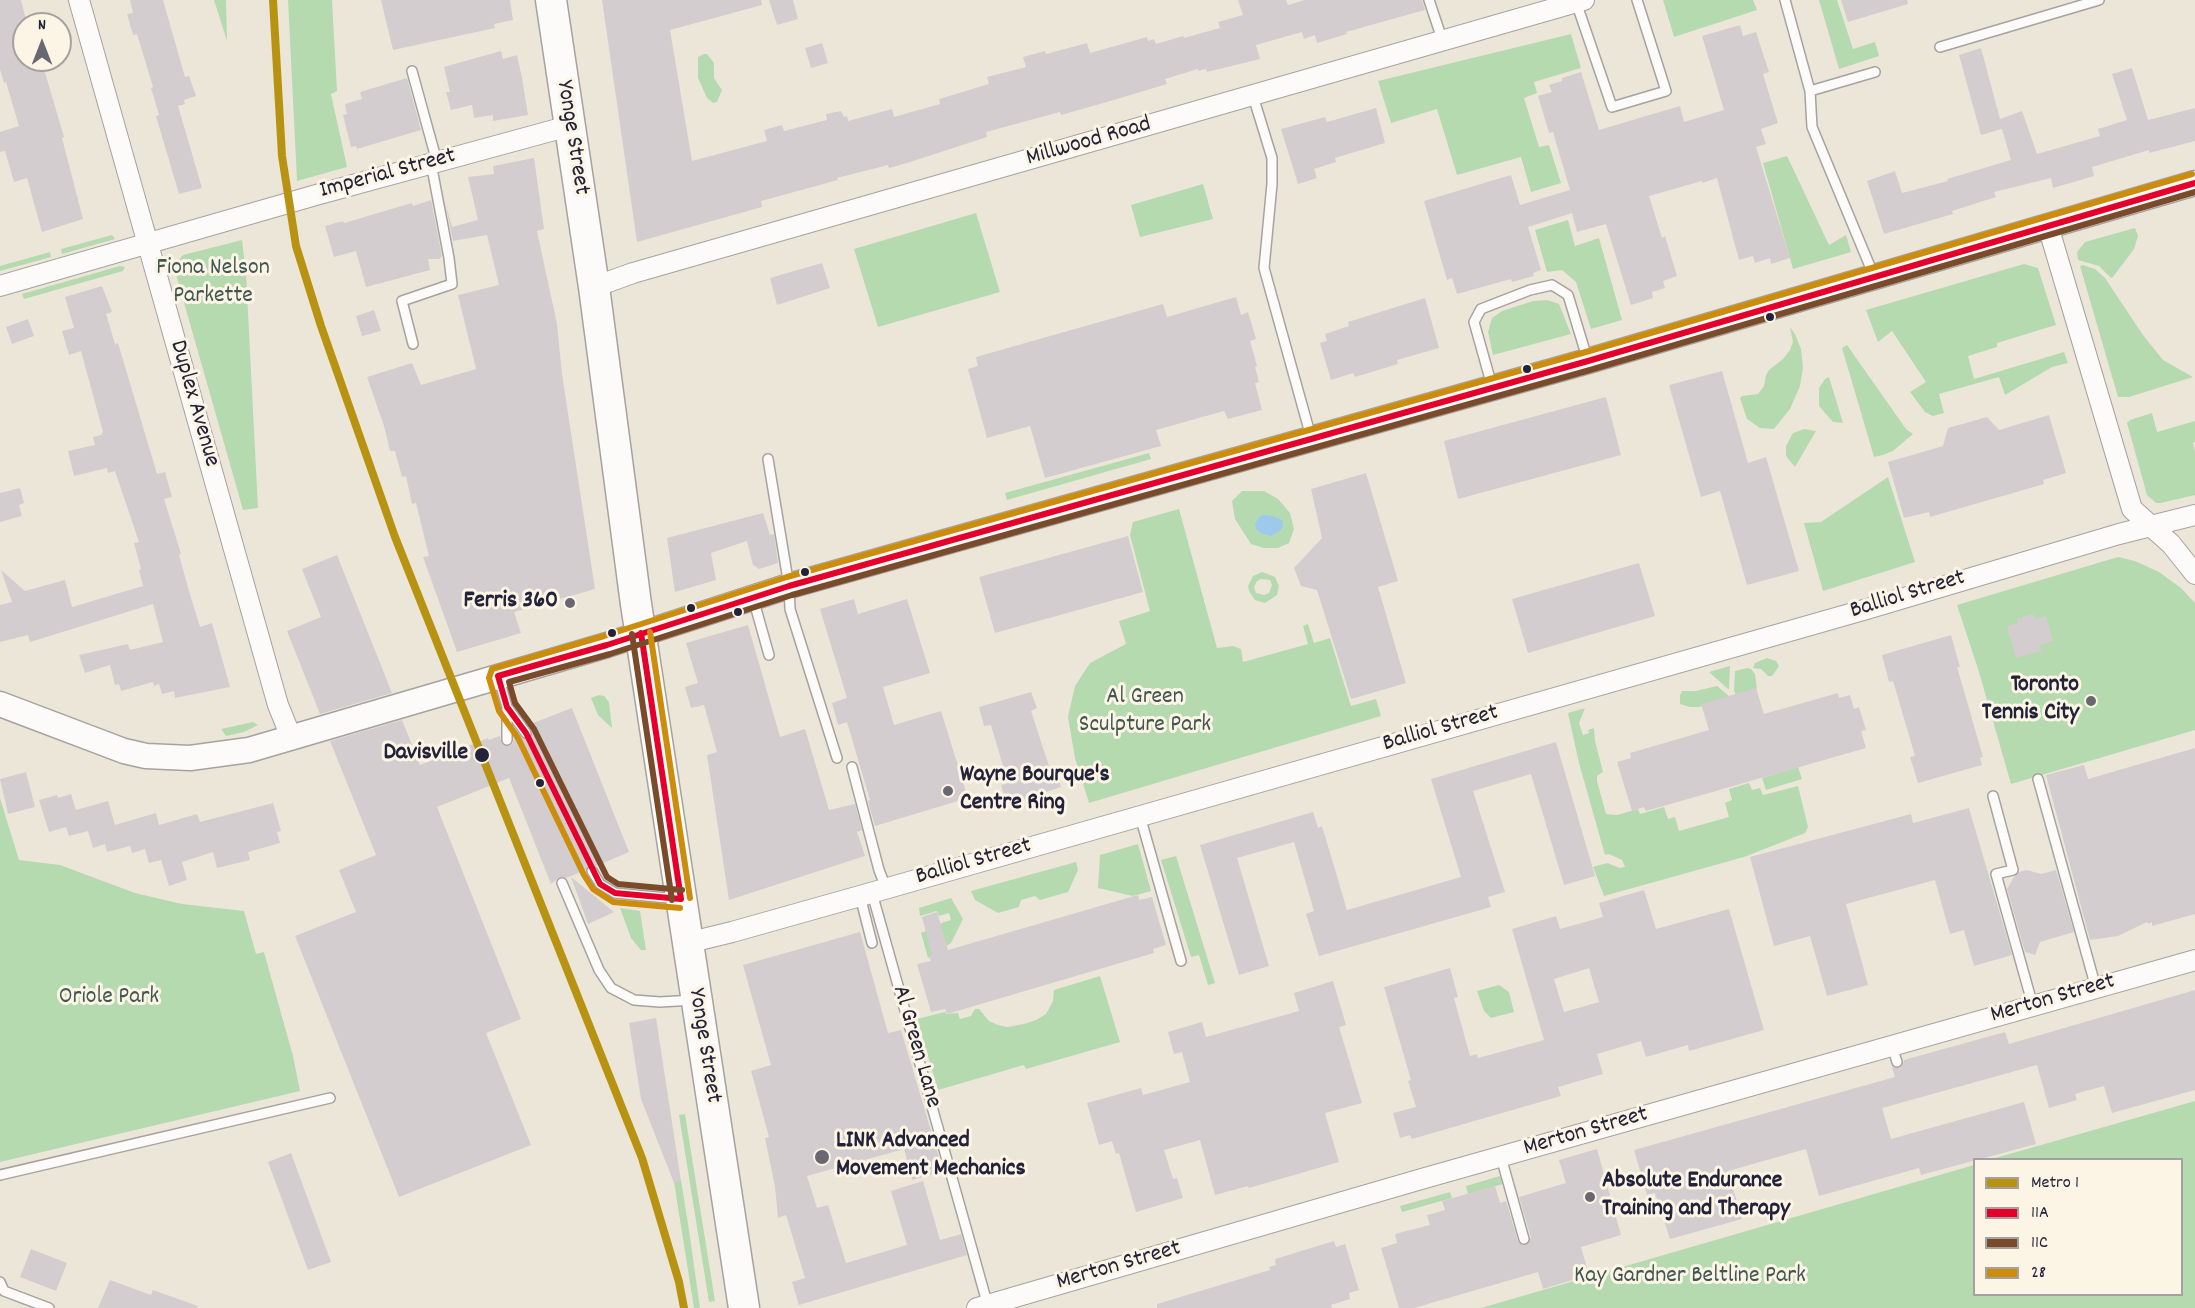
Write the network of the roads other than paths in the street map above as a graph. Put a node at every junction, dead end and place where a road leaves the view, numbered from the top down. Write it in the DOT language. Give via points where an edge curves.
graph roads {
  1 [pos="79,0"];
  2 [pos="551,0"];
  3 [pos="1429,0"];
  4 [pos="1637,0"];
  5 [pos="1785,0"];
  6 [pos="2099,0"];
  7 [pos="1580,1"];
  8 [pos="1443,42"];
  9 [pos="1940,47"];
  10 [pos="412,71"];
  11 [pos="1875,72"];
  12 [pos="1810,91"];
  13 [pos="1253,96"];
  14 [pos="569,126"];
  15 [pos="434,162"];
  16 [pos="2195,183"];
  17 [pos="2048,226"];
  18 [pos="149,244"];
  19 [pos="1875,278"];
  20 [pos="0,286"];
  21 [pos="594,287"];
  22 [pos="413,344"];
  23 [pos="1588,361"];
  24 [pos="1492,387"];
  25 [pos="1312,439"];
  26 [pos="768,459"];
  27 [pos="2195,515"];
  28 [pos="2150,527"];
  29 [pos="2195,574"];
  30 [pos="789,586"];
  31 [pos="753,598"];
  32 [pos="641,633"];
  33 [pos="769,655"];
  34 [pos="498,676"];
  35 [pos="0,705"];
  36 [pos="507,707"];
  37 [pos="526,733"];
  38 [pos="291,737"];
  39 [pos="507,740"];
  40 [pos="837,758"];
  41 [pos="852,767"];
  42 [pos="2038,779"];
  43 [pos="1993,796"];
  44 [pos="1140,816"];
  45 [pos="592,871"];
  46 [pos="562,883"];
  47 [pos="873,892"];
  48 [pos="681,899"];
  49 [pos="872,942"];
  50 [pos="687,943"];
  51 [pos="2195,960"];
  52 [pos="1181,961"];
  53 [pos="2096,988"];
  54 [pos="696,1000"];
  55 [pos="2033,1006"];
  56 [pos="330,1098"];
  57 [pos="1501,1157"];
  58 [pos="0,1176"];
  59 [pos="1524,1239"];
  60 [pos="0,1282"];
  61 [pos="984,1307"];
  62 [pos="49,1308"];
  63 [pos="744,1308"];
  1 -- 18 [label="street, Duplex Avenue"];
  2 -- 14 [label="main road, Yonge Street"];
  3 -- 8 [label="lane"];
  4 -- 7 [label="lane" via="1666,91 1612,107"];
  5 -- 12 [label="lane"];
  6 -- 9 [label="lane"];
  7 -- 8 [label="street, Millwood Road"];
  8 -- 13 [label="street, Millwood Road"];
  10 -- 15 [label="lane"];
  11 -- 12 [label="lane"];
  12 -- 19 [label="lane" via="1812,127"];
  13 -- 21 [label="street, Millwood Road"];
  13 -- 25 [label="lane" via="1272,158 1264,268"];
  14 -- 15 [label="street, Imperial Street"];
  14 -- 21 [label="main road, Yonge Street"];
  15 -- 18 [label="street, Imperial Street"];
  15 -- 22 [label="lane" via="452,284 402,301"];
  16 -- 17 [label="street"];
  17 -- 19 [label="street"];
  17 -- 28 [label="street" via="2132,509"];
  18 -- 20 [label="street, Imperial Street"];
  18 -- 38 [label="street, Duplex Avenue" via="278,705"];
  19 -- 23 [label="street"];
  21 -- 32 [label="main road, Yonge Street"];
  23 -- 24 [label="street"];
  23 -- 24 [label="lane" via="1568,295 1552,285 1530,290 1481,309 1474,322"];
  24 -- 25 [label="street"];
  25 -- 30 [label="street"];
  26 -- 30 [label="lane"];
  27 -- 28 [label="street, Balliol Street"];
  28 -- 29 [label="street" via="2171,544"];
  28 -- 44 [label="street, Balliol Street"];
  30 -- 31 [label="street"];
  30 -- 40 [label="lane" via="790,609"];
  31 -- 32 [label="street"];
  31 -- 33 [label="lane"];
  32 -- 34 [label="street"];
  32 -- 48 [label="main road, Yonge Street"];
  34 -- 36 [label="lane"];
  34 -- 38 [label="street"];
  35 -- 38 [label="street" via="146,756 216,756"];
  36 -- 37 [label="lane"];
  36 -- 39 [label="lane"];
  41 -- 47 [label="lane" via="879,870"];
  42 -- 53 [label="lane"];
  43 -- 55 [label="lane" via="2013,870 1996,874"];
  44 -- 47 [label="street, Balliol Street"];
  44 -- 52 [label="lane"];
  45 -- 48 [label="lane" via="600,884 615,893"];
  46 -- 54 [label="lane" via="599,970 611,988 634,1000"];
  47 -- 49 [label="lane"];
  47 -- 50 [label="street, Balliol Street"];
  47 -- 61 [label="lane, Al Green Lane"];
  48 -- 50 [label="main road, Yonge Street"];
  50 -- 54 [label="main road, Yonge Street"];
  51 -- 53 [label="street, Merton Street"];
  53 -- 55 [label="street, Merton Street"];
  54 -- 63 [label="main road, Yonge Street"];
  55 -- 57 [label="street, Merton Street" via="1894,1054"];
  56 -- 58 [label="lane"];
  57 -- 59 [label="lane"];
  57 -- 61 [label="street, Merton Street"];
  60 -- 62 [label="lane" via="4,1291"];
}
